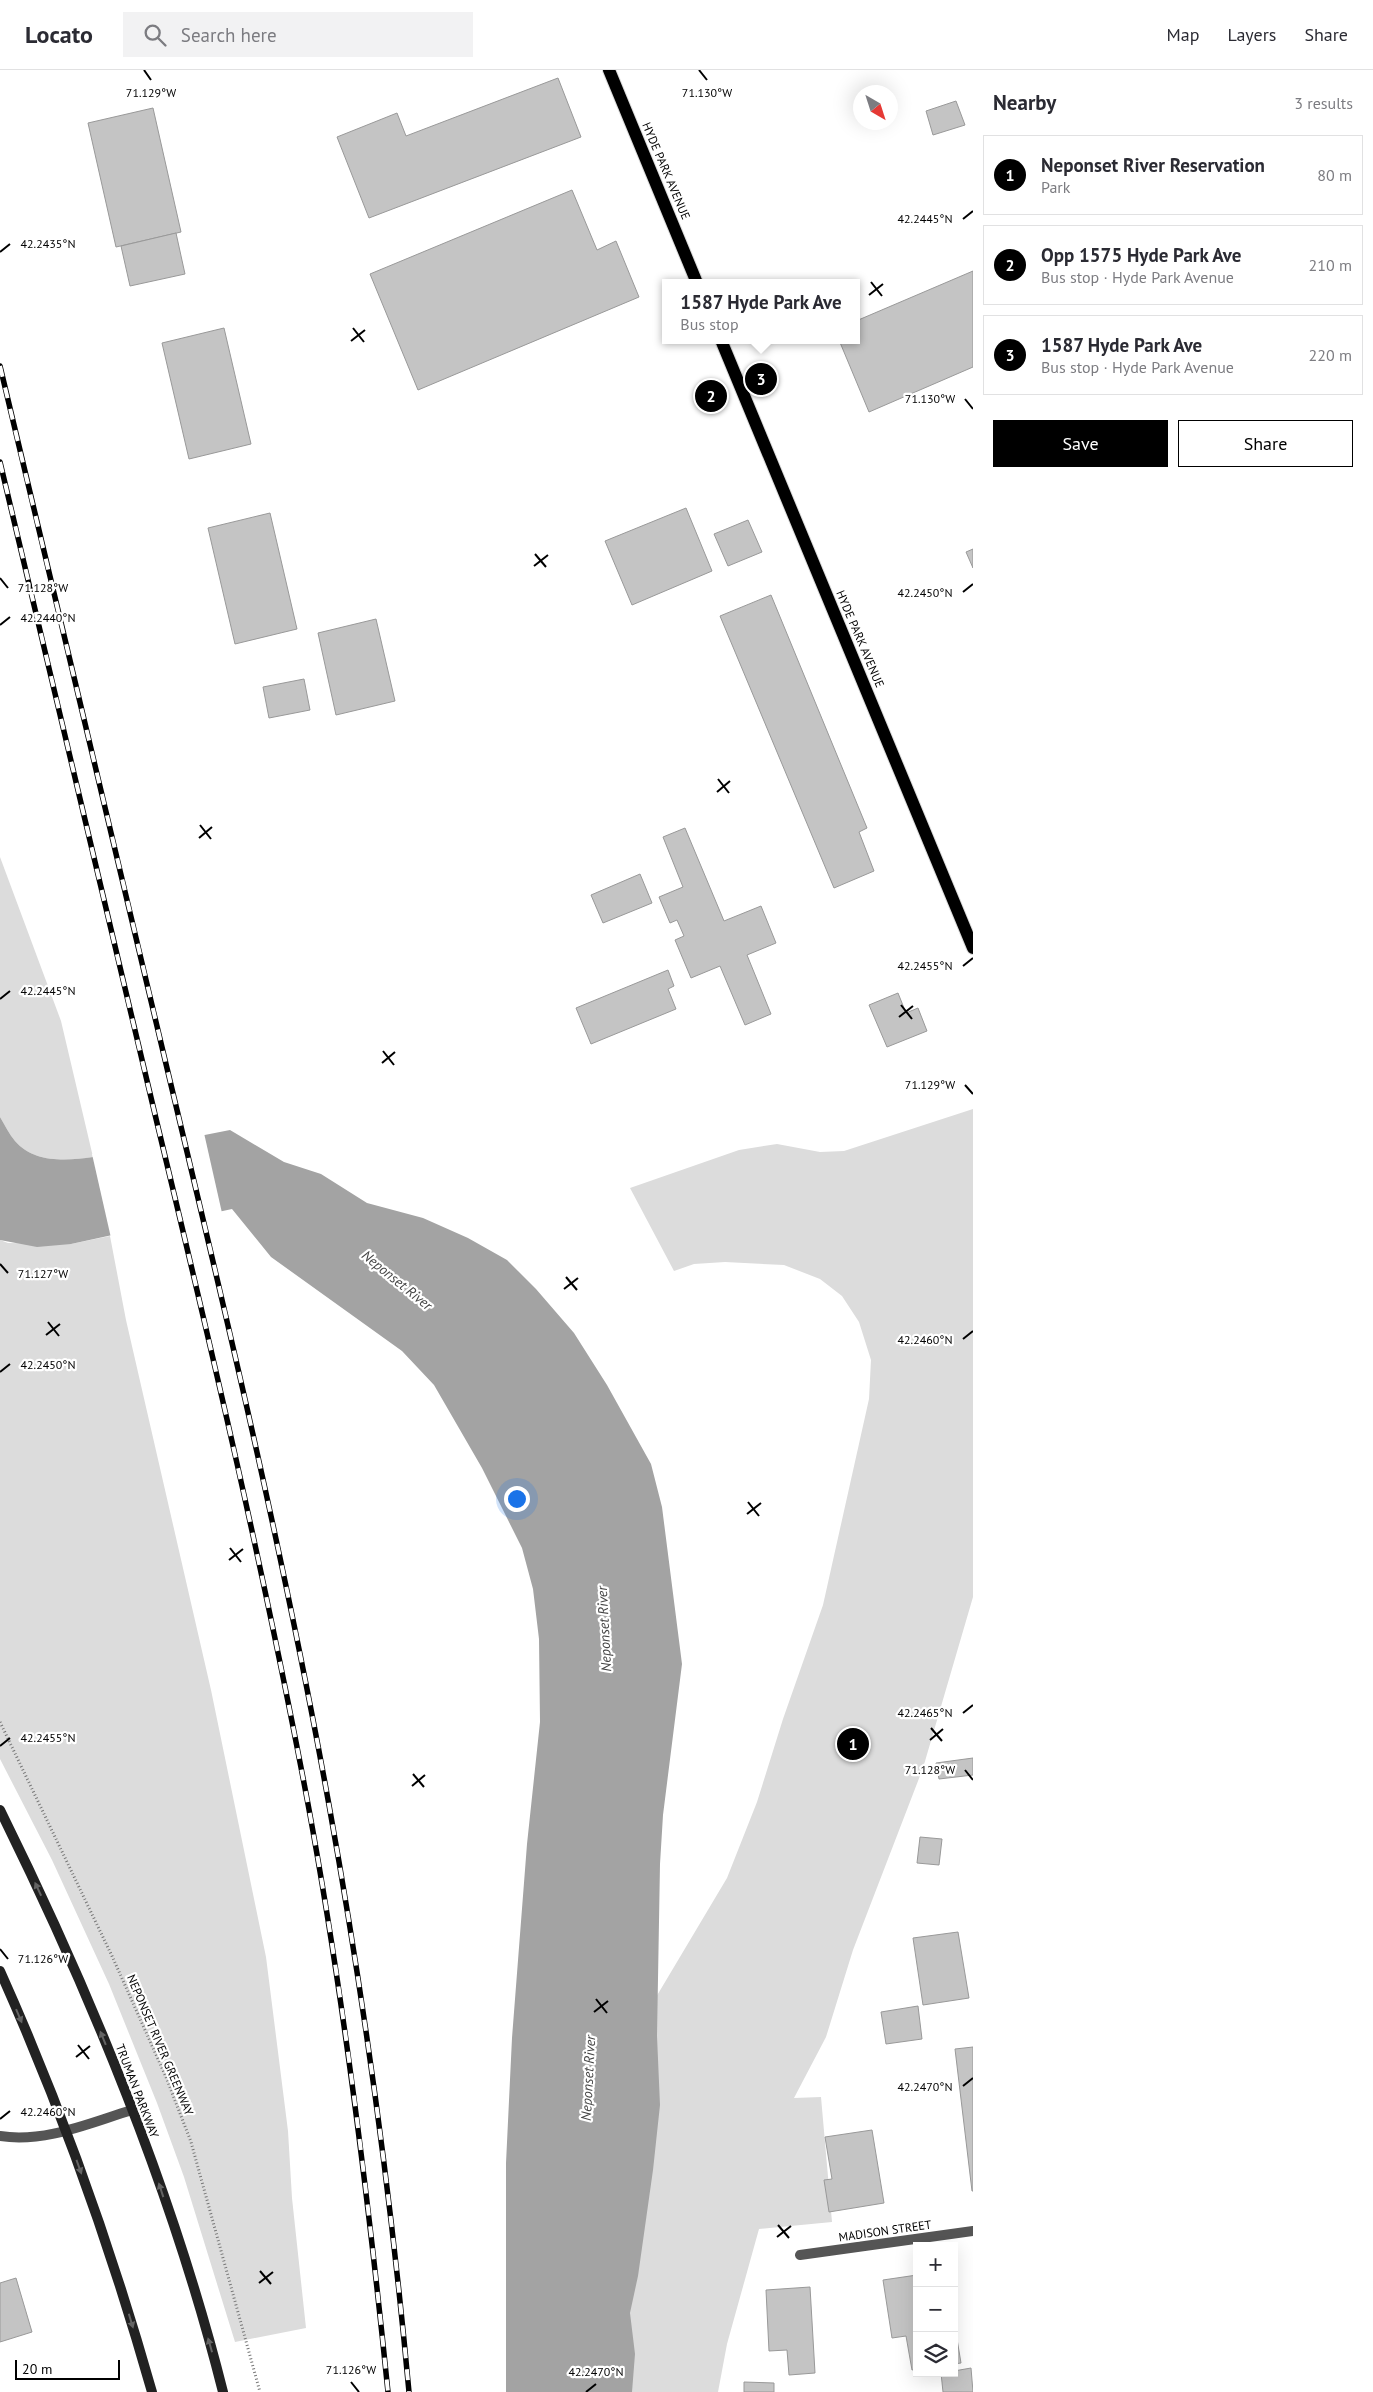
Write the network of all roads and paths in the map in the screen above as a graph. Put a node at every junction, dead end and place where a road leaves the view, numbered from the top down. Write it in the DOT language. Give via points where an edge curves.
graph roads {
  1 [pos="609,70"];
  2 [pos="695,279"];
  3 [pos="723,344"];
  4 [pos="973,948"];
  5 [pos="0,1722"];
  6 [pos="0,1810"];
  7 [pos="0,1971"];
  8 [pos="132,2110"];
  9 [pos="66,2130"];
  10 [pos="0,2136"];
  11 [pos="973,2231"];
  12 [pos="800,2255"];
  13 [pos="152,2392"];
  14 [pos="223,2392"];
  15 [pos="260,2392"];
  1 -- 2 [label="main road, HYDE PARK AVENUE"];
  3 -- 4 [label="main road, HYDE PARK AVENUE"];
  5 -- 15 [label="path, NEPONSET RIVER GREENWAY" via="112,1956 184,2123"];
  8 -- 6 [label="main road, TRUMAN PARKWAY, one-way" via="77,1976"];
  7 -- 9 [label="main road, one-way"];
  8 -- 9 [label="street"];
  14 -- 8 [label="main road, TRUMAN PARKWAY, one-way" via="182,2255"];
  9 -- 10 [label="street" via="31,2138"];
  9 -- 13 [label="main road, one-way" via="116,2273"];
  11 -- 12 [label="street, MADISON STREET"];
}
